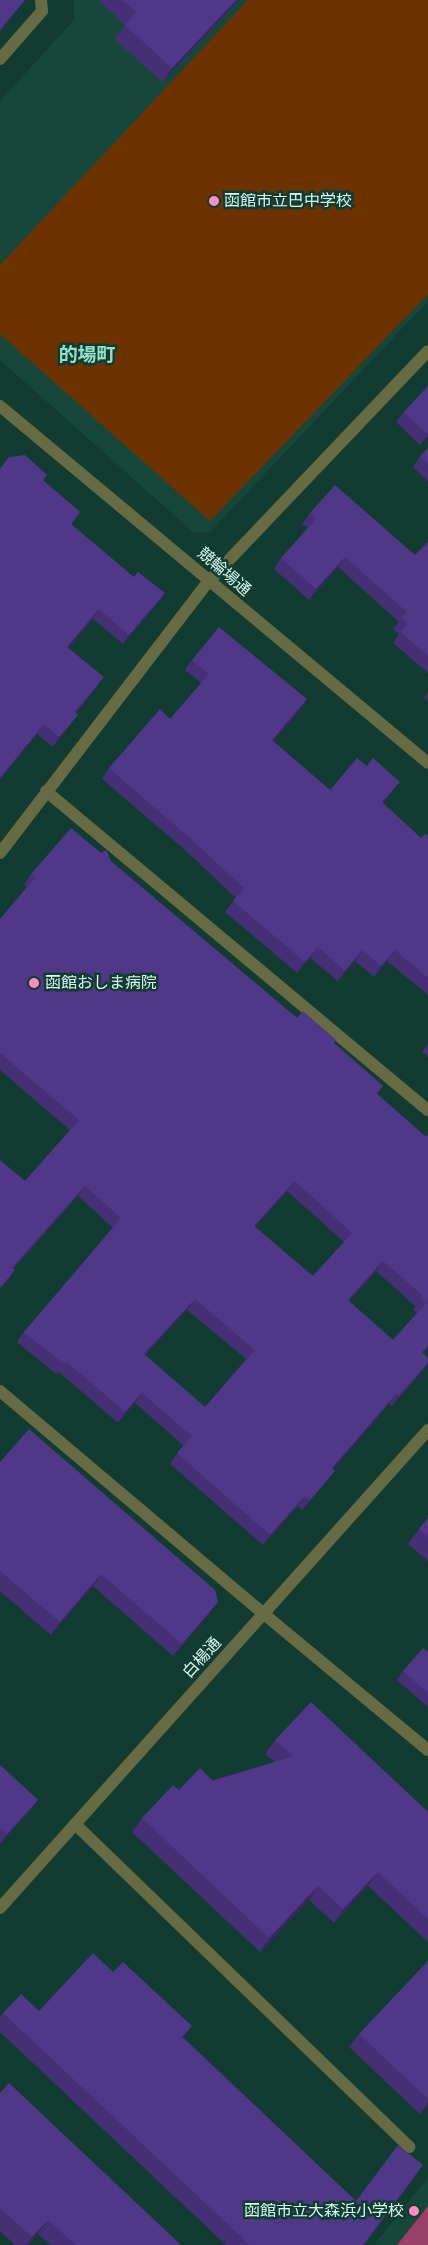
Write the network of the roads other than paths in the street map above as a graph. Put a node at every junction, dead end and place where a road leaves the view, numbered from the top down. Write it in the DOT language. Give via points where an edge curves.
graph roads {
  1 [pos="42,0"];
  2 [pos="0,60"];
  3 [pos="428,351"];
  4 [pos="1,409"];
  5 [pos="208,582"];
  6 [pos="428,763"];
  7 [pos="46,791"];
  8 [pos="0,853"];
  9 [pos="428,1110"];
  10 [pos="0,1391"];
  11 [pos="428,1430"];
  12 [pos="264,1614"];
  13 [pos="428,1750"];
  14 [pos="75,1824"];
  15 [pos="0,1908"];
  16 [pos="409,2146"];
  1 -- 2 [label="street" via="42,11"];
  3 -- 5 [label="street"];
  4 -- 5 [label="street, 競輪場通" via="179,554"];
  5 -- 6 [label="street, 競輪場通"];
  5 -- 7 [label="street"];
  7 -- 8 [label="street"];
  7 -- 9 [label="street"];
  10 -- 12 [label="street"];
  11 -- 12 [label="street, 白楊通"];
  12 -- 13 [label="street"];
  12 -- 14 [label="street, 白楊通"];
  14 -- 15 [label="street, 白楊通"];
  14 -- 16 [label="street"];
}
